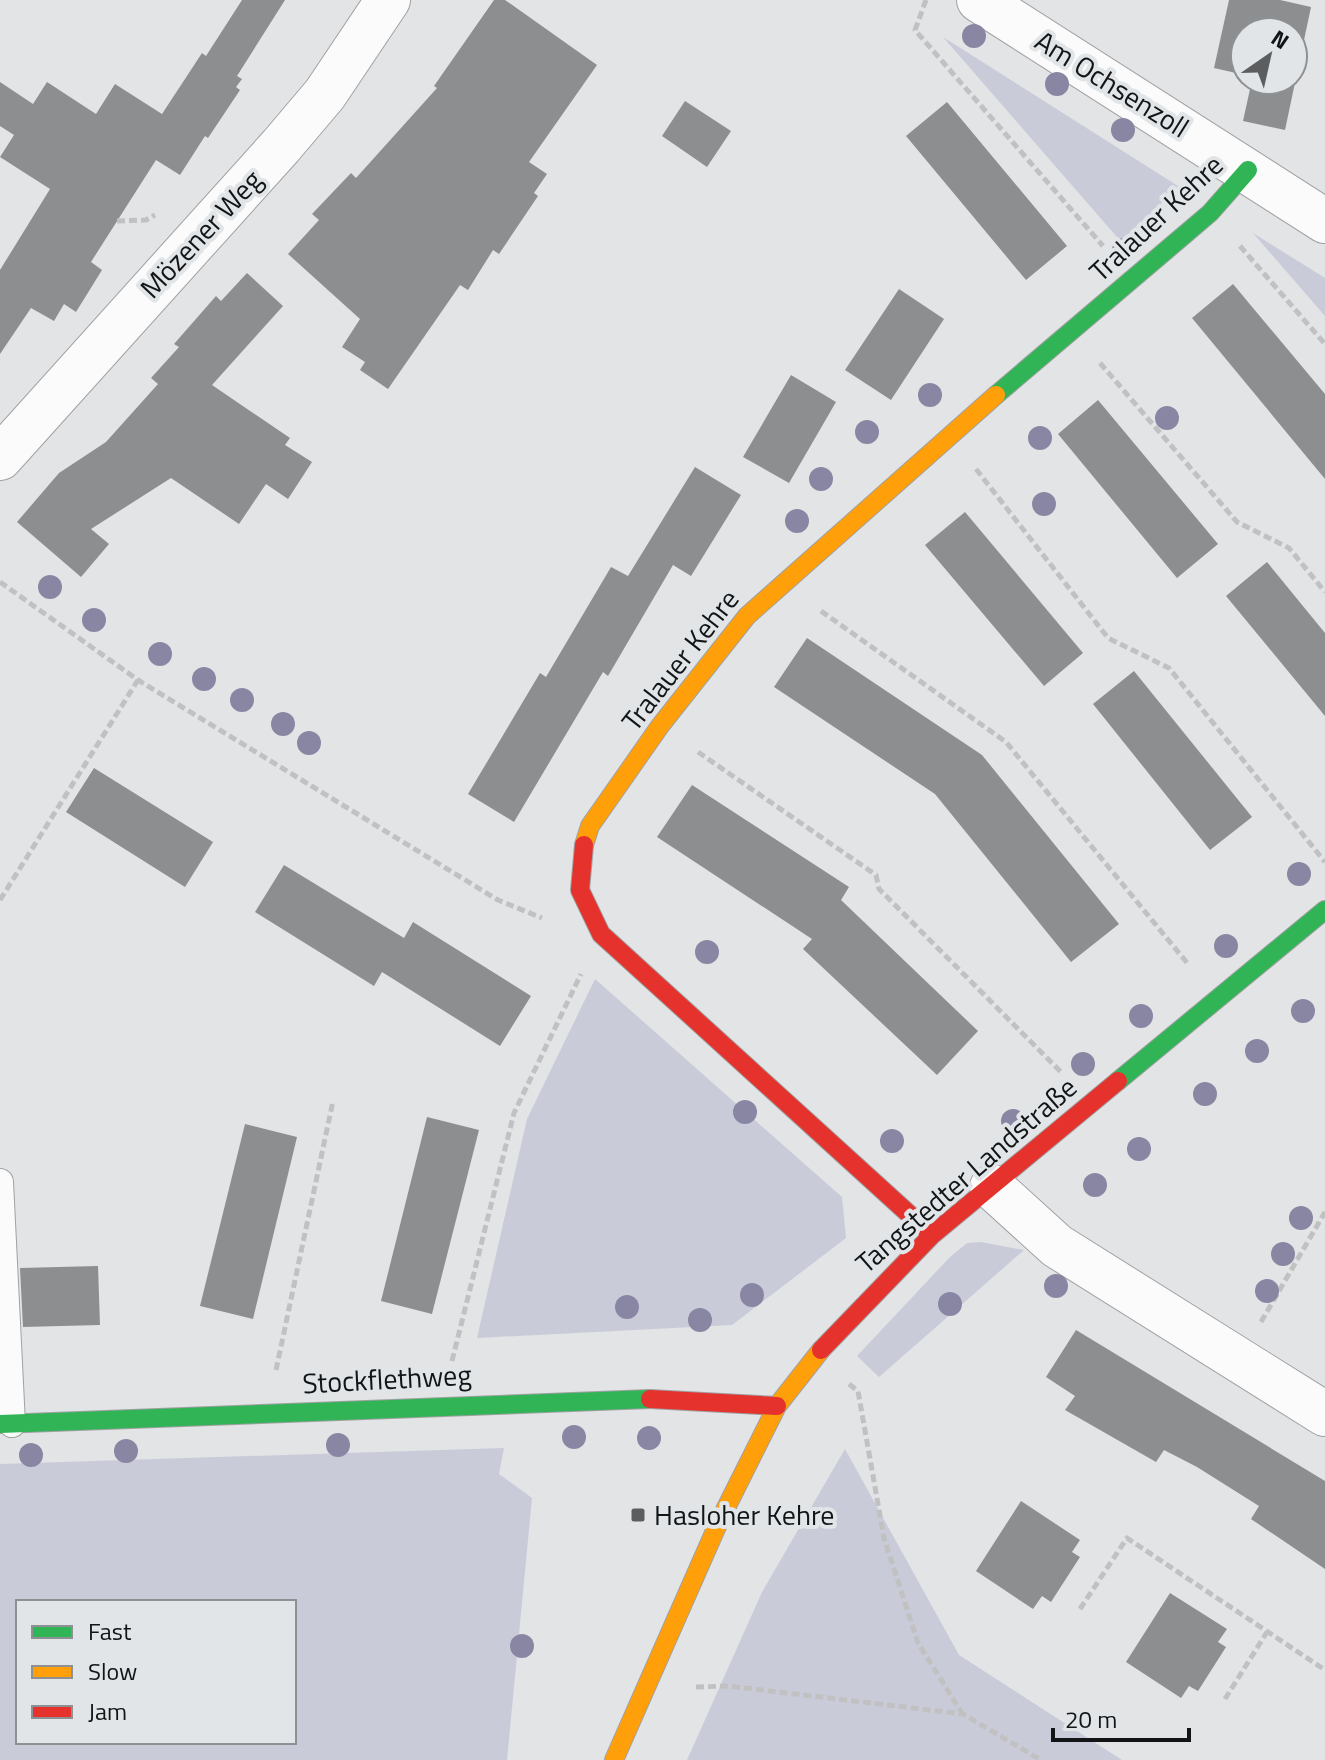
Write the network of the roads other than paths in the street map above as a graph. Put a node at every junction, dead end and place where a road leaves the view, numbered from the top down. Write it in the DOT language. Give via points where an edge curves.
graph roads {
  1 [pos="388,0"];
  2 [pos="979,0"];
  3 [pos="1248,170"];
  4 [pos="1321,207"];
  5 [pos="0,458"];
  6 [pos="1325,910"];
  7 [pos="0,1182"];
  8 [pos="992,1187"];
  9 [pos="932,1235"];
  10 [pos="777,1406"];
  11 [pos="1325,1414"];
  12 [pos="6,1424"];
  13 [pos="614,1760"];
  1 -- 5 [label="street, Mözener Weg" via="325,94 281,146"];
  2 -- 3 [label="street, Am Ochsenzoll"];
  3 -- 4 [label="street, Am Ochsenzoll"];
  3 -- 9 [label="street, Tralauer Kehre" via="1210,213 949,434 747,616 590,826 581,854 580,890 601,934"];
  6 -- 8 [label="street, Tangstedter Landstraße"];
  7 -- 12 [label="lane"];
  8 -- 9 [label="street, Tangstedter Landstraße"];
  8 -- 11 [label="street" via="1057,1246"];
  9 -- 10 [label="street, Tangstedter Landstraße" via="813,1358"];
  10 -- 12 [label="street, Stockflethweg" via="616,1398"];
  10 -- 13 [label="street, Tangstedter Landstraße" via="689,1584"];
}
